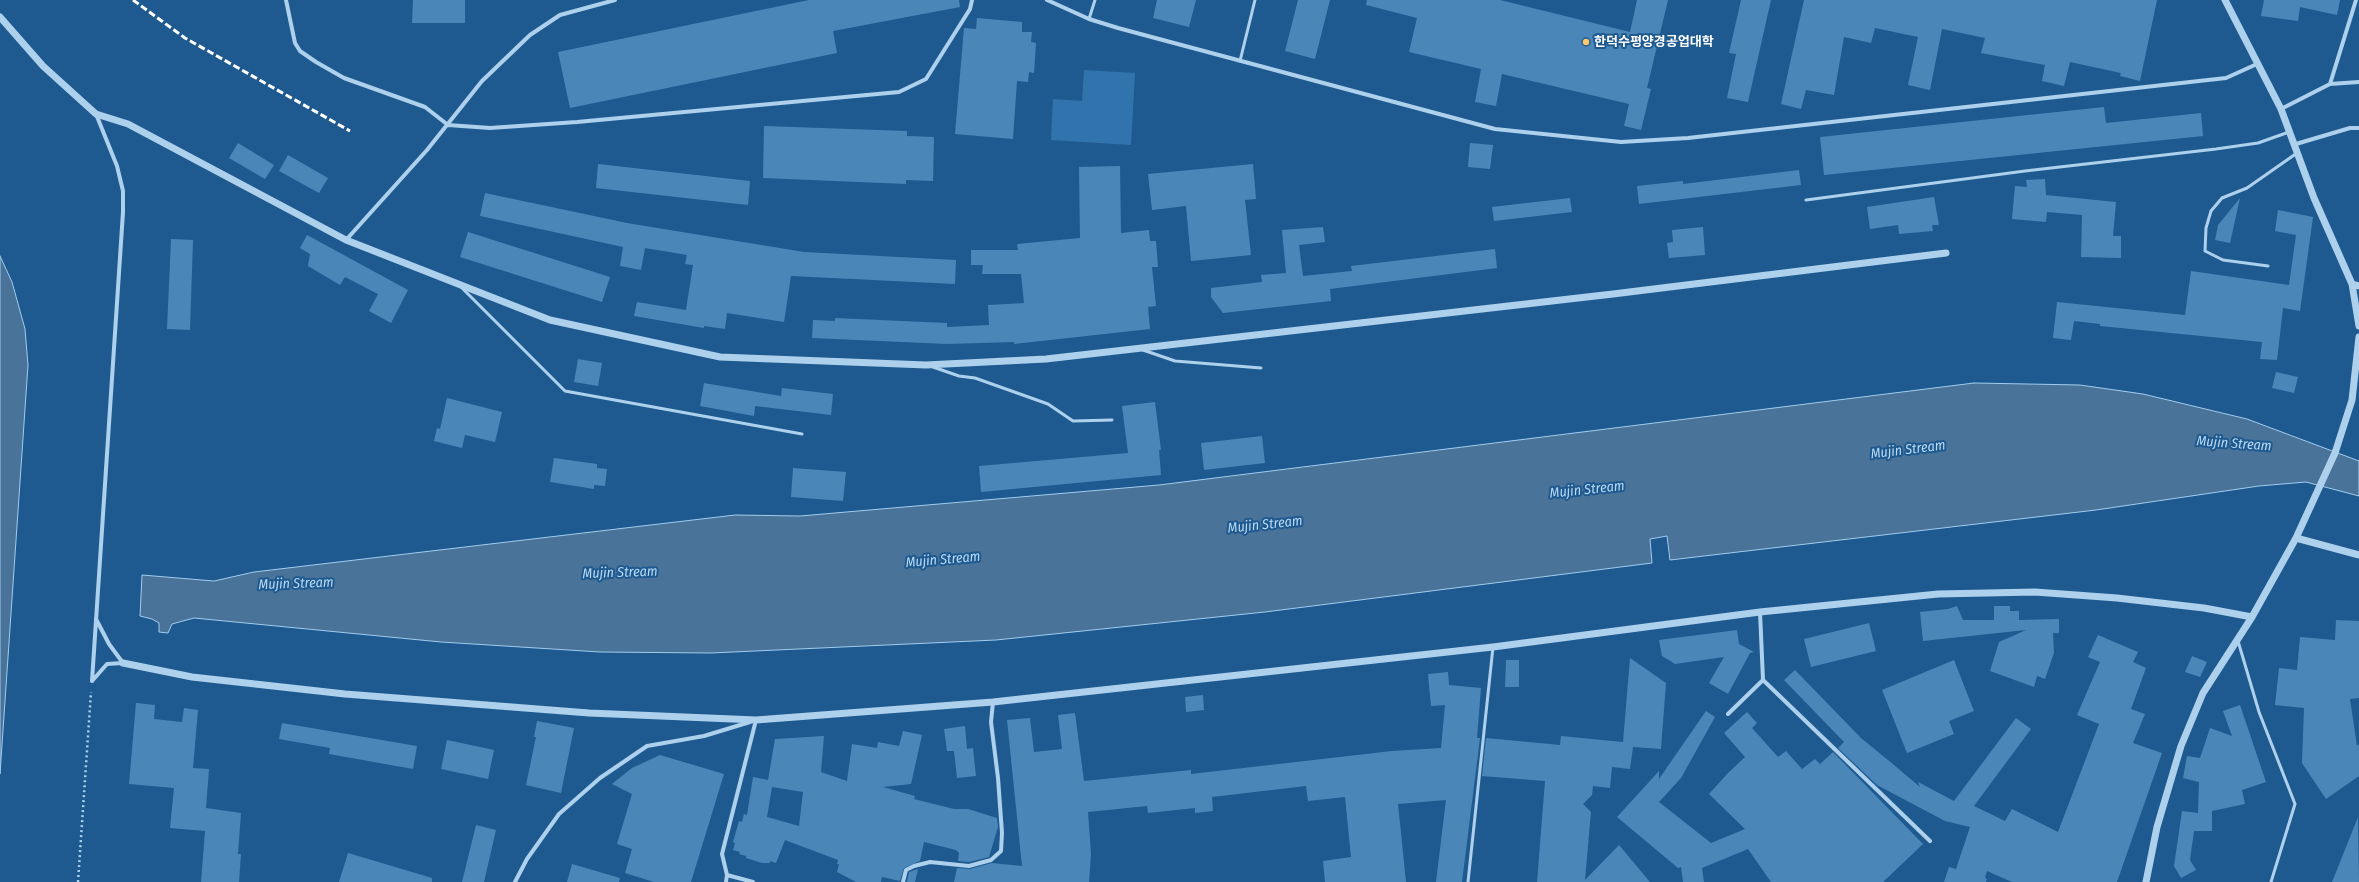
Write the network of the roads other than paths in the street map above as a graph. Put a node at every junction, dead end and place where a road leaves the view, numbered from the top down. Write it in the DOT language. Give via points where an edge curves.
graph roads {
  1 [pos="286,0"];
  2 [pos="615,0"];
  3 [pos="972,0"];
  4 [pos="1047,0"];
  5 [pos="1095,0"];
  6 [pos="1255,0"];
  7 [pos="2225,0"];
  8 [pos="2356,0"];
  9 [pos="0,17"];
  10 [pos="1089,19"];
  11 [pos="1240,61"];
  12 [pos="2257,64"];
  13 [pos="2359,82"];
  14 [pos="2330,84"];
  15 [pos="2281,109"];
  16 [pos="96,114"];
  17 [pos="448,125"];
  18 [pos="2359,128"];
  19 [pos="2290,131"];
  20 [pos="2296,144"];
  21 [pos="2298,152"];
  22 [pos="1806,200"];
  23 [pos="346,240"];
  24 [pos="1946,253"];
  25 [pos="2268,266"];
  26 [pos="2355,285"];
  27 [pos="461,287"];
  28 [pos="2359,326"];
  29 [pos="2359,337"];
  30 [pos="1139,348"];
  31 [pos="926,365"];
  32 [pos="1261,368"];
  33 [pos="1112,420"];
  34 [pos="802,434"];
  35 [pos="2296,538"];
  36 [pos="2359,555"];
  37 [pos="1760,612"];
  38 [pos="2252,617"];
  39 [pos="96,619"];
  40 [pos="2237,640"];
  41 [pos="1493,647"];
  42 [pos="123,663"];
  43 [pos="1763,680"];
  44 [pos="993,702"];
  45 [pos="1728,714"];
  46 [pos="756,720"];
  47 [pos="1930,841"];
  48 [pos="727,875"];
  49 [pos="514,882"];
  50 [pos="726,882"];
  51 [pos="753,882"];
  52 [pos="902,882"];
  53 [pos="1468,882"];
  54 [pos="2146,882"];
  55 [pos="2271,882"];
  1 -- 17 [label="street" via="295,43 300,51 344,78 425,107"];
  2 -- 17 [label="street" via="560,15 530,35 482,81"];
  3 -- 17 [label="street" via="970,8 926,80 899,92 577,122 490,128"];
  4 -- 10 [label="street"];
  5 -- 10 [label="lane"];
  6 -- 11 [label="lane"];
  7 -- 12 [label="street"];
  8 -- 14 [label="street"];
  9 -- 16 [label="street" via="43,66"];
  10 -- 11 [label="street"];
  11 -- 12 [label="street" via="1495,129 1621,142 1696,137 2226,78"];
  12 -- 15 [label="street"];
  13 -- 14 [label="street"];
  14 -- 15 [label="street"];
  15 -- 19 [label="street"];
  16 -- 23 [label="street" via="128,124"];
  16 -- 39 [label="street" via="117,166 123,191"];
  17 -- 23 [label="street"];
  18 -- 20 [label="street" via="2350,128"];
  19 -- 20 [label="street"];
  19 -- 22 [label="lane" via="2258,142 2216,149"];
  20 -- 21 [label="street"];
  21 -- 25 [label="lane" via="2247,188 2222,198 2211,211 2206,228 2205,251 2223,260"];
  21 -- 26 [label="street" via="2314,198"];
  23 -- 27 [label="street"];
  24 -- 30 [label="street"];
  26 -- 28 [label="street"];
  27 -- 31 [label="street" via="550,320 720,357"];
  27 -- 34 [label="lane" via="565,391"];
  29 -- 35 [label="street" via="2352,400 2335,454"];
  30 -- 31 [label="street" via="1046,359"];
  30 -- 32 [label="lane" via="1175,361"];
  31 -- 33 [label="lane" via="959,376 975,378 1042,402 1074,421"];
  35 -- 36 [label="street"];
  35 -- 38 [label="street"];
  37 -- 38 [label="street" via="1938,594 2035,592 2204,608"];
  37 -- 41 [label="street"];
  37 -- 43 [label="street"];
  38 -- 40 [label="street"];
  39 -- 42 [label="street"];
  39 -- 42 [label="street" via="92,681 107,664"];
  40 -- 54 [label="street" via="2203,693 2181,746 2157,827"];
  40 -- 55 [label="lane" via="2258,712 2295,804"];
  41 -- 44 [label="street"];
  41 -- 53 [label="lane"];
  42 -- 46 [label="street" via="192,677 345,694 589,713"];
  43 -- 45 [label="street"];
  43 -- 47 [label="street"];
  44 -- 46 [label="street"];
  44 -- 52 [label="street" via="991,722 999,793 1001,851 990,860 969,866 930,862 914,866 906,870"];
  46 -- 48 [label="street" via="722,854"];
  46 -- 49 [label="street" via="704,736 647,746 600,778 559,814"];
  48 -- 50 [label="street"];
  48 -- 51 [label="street"];
}
